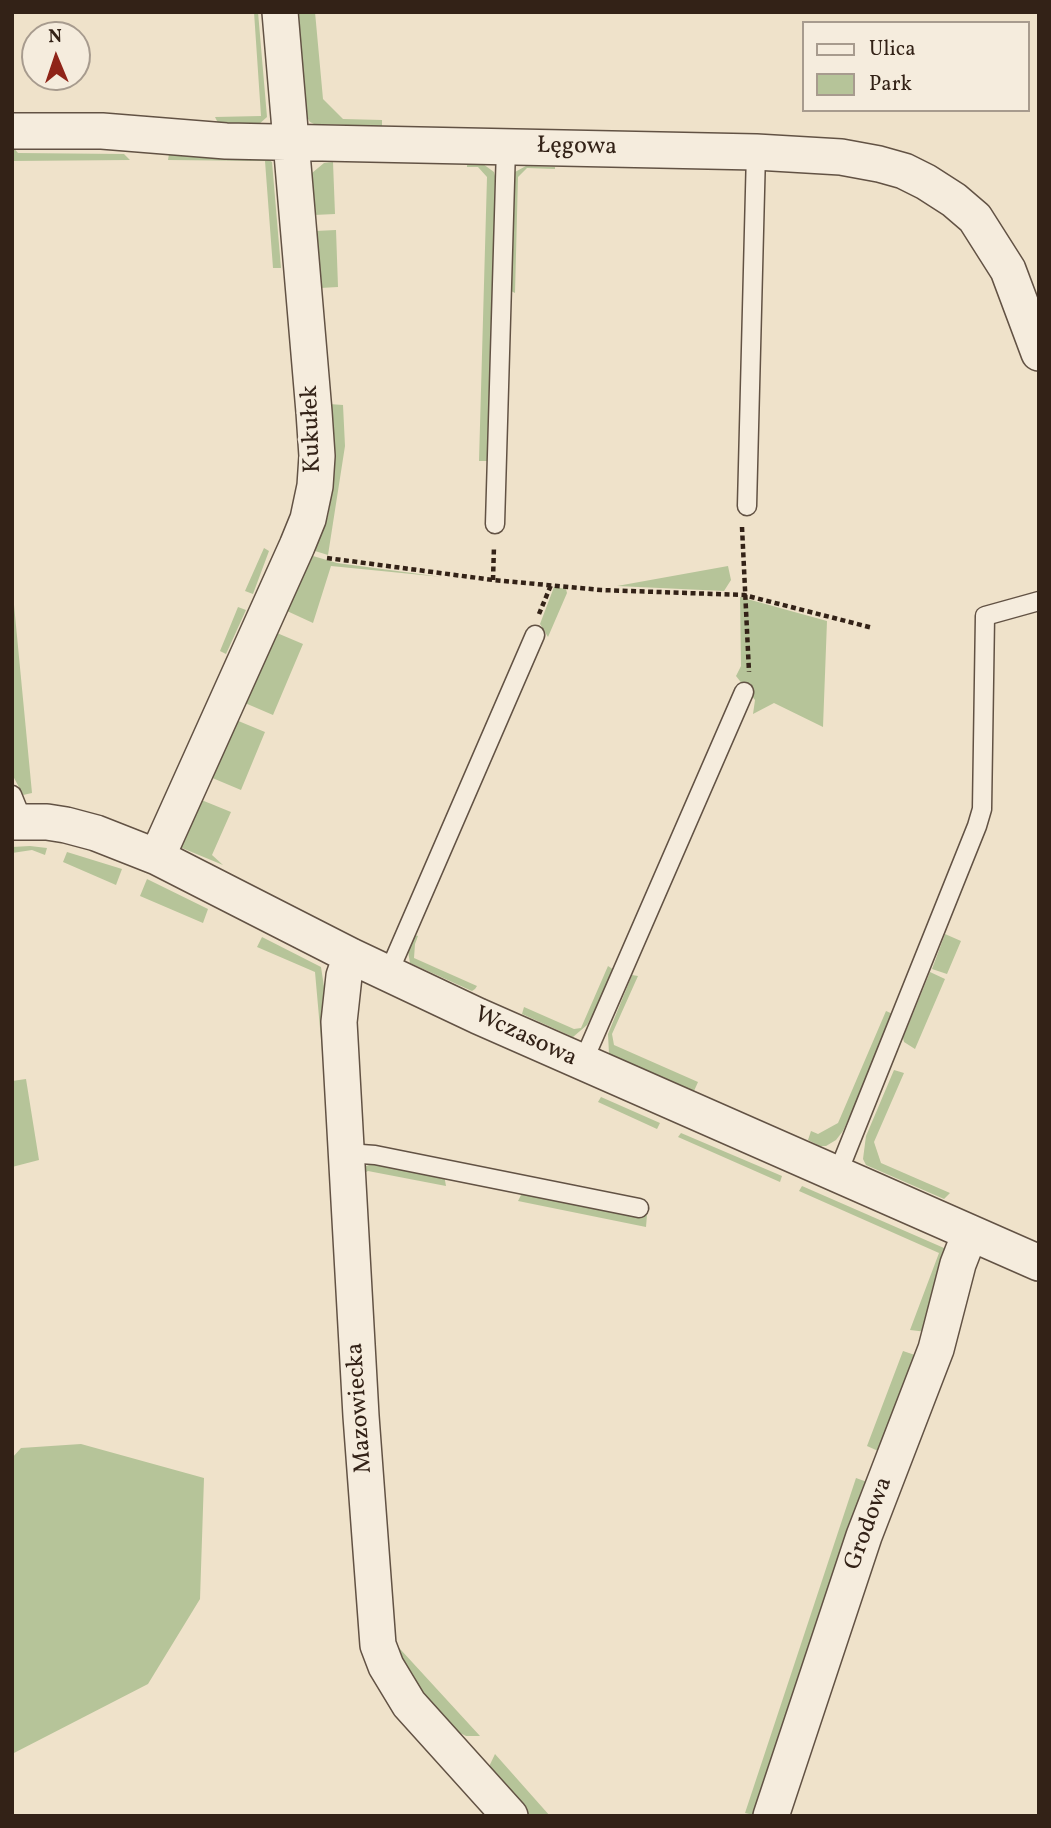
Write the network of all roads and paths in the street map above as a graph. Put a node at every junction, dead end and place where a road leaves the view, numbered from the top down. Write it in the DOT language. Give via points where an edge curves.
graph roads {
  1 [pos="280,12"];
  2 [pos="12,131"];
  3 [pos="291,142"];
  4 [pos="506,147"];
  5 [pos="756,152"];
  6 [pos="1039,353"];
  7 [pos="747,506"];
  8 [pos="495,524"];
  9 [pos="297,546"];
  10 [pos="493,580"];
  11 [pos="744,594"];
  12 [pos="1039,601"];
  13 [pos="873,628"];
  14 [pos="535,635"];
  15 [pos="744,692"];
  16 [pos="16,813"];
  17 [pos="156,857"];
  18 [pos="351,956"];
  19 [pos="388,974"];
  20 [pos="582,1064"];
  21 [pos="346,1153"];
  22 [pos="837,1175"];
  23 [pos="639,1208"];
  24 [pos="970,1233"];
  25 [pos="1039,1263"];
  26 [pos="510,1816"];
  27 [pos="771,1816"];
  1 -- 3 [label="street, Kukułek"];
  2 -- 3 [label="street, Łęgowa" via="102,131"];
  3 -- 4 [label="street, Łęgowa"];
  3 -- 9 [label="street, Kukułek" via="317,456 315,486"];
  4 -- 5 [label="street, Łęgowa"];
  4 -- 8 [label="lane"];
  5 -- 6 [label="street, Łęgowa" via="879,164 904,171 954,200 975,218 1009,270"];
  5 -- 7 [label="lane"];
  7 -- 11 [label="path" via="743,517"];
  8 -- 10 [label="path"];
  9 -- 10 [label="path" via="336,560"];
  9 -- 17 [label="street, Kukułek"];
  10 -- 11 [label="path" via="601,590"];
  11 -- 13 [label="path"];
  11 -- 15 [label="path" via="749,665"];
  12 -- 22 [label="lane" via="985,616 982,809"];
  14 -- 19 [label="lane"];
  15 -- 20 [label="lane"];
  16 -- 17 [label="street, Wczasowa" via="96,833"];
  17 -- 18 [label="street, Wczasowa"];
  18 -- 19 [label="street, Wczasowa"];
  18 -- 21 [label="street, Mazowiecka" via="339,1022"];
  19 -- 20 [label="street, Wczasowa"];
  20 -- 22 [label="street, Wczasowa"];
  21 -- 23 [label="lane"];
  21 -- 26 [label="street, Mazowiecka" via="378,1645 410,1704"];
  22 -- 24 [label="street, Wczasowa"];
  24 -- 25 [label="street, Wczasowa"];
  24 -- 27 [label="street, Grodowa" via="936,1349 864,1536"];
}
